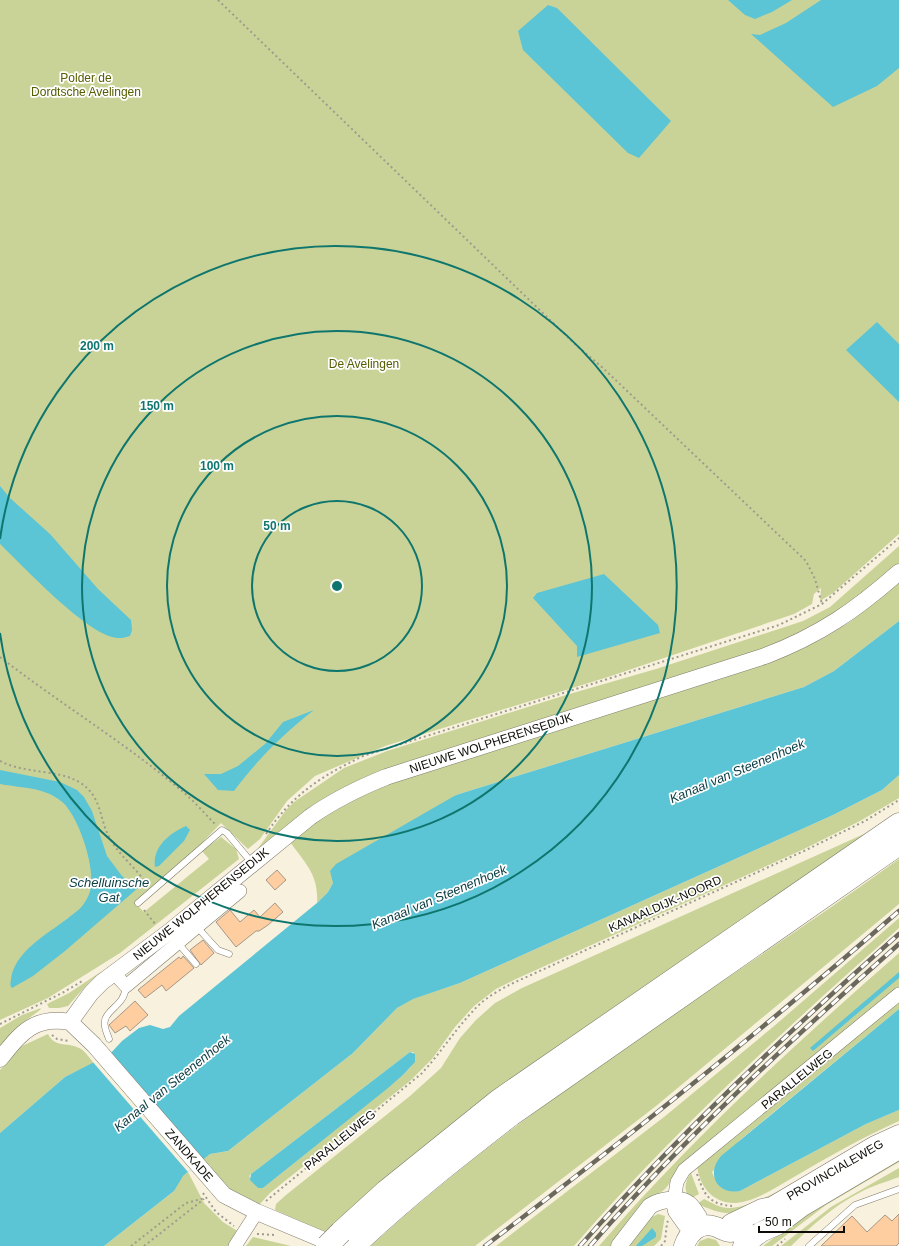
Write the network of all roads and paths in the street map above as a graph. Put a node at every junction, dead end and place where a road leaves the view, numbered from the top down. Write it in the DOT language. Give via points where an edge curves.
graph roads {
  1 [pos="218,0"];
  2 [pos="899,538"];
  3 [pos="899,572"];
  4 [pos="0,656"];
  5 [pos="0,761"];
  6 [pos="899,800"];
  7 [pos="899,824"];
  8 [pos="222,830"];
  9 [pos="899,844"];
  10 [pos="252,864"];
  11 [pos="155,889"];
  12 [pos="240,891"];
  13 [pos="138,903"];
  14 [pos="193,922"];
  15 [pos="168,934"];
  16 [pos="229,954"];
  17 [pos="196,964"];
  18 [pos="114,973"];
  19 [pos="126,986"];
  20 [pos="899,994"];
  21 [pos="43,1003"];
  22 [pos="70,1022"];
  23 [pos="0,1024"];
  24 [pos="109,1039"];
  25 [pos="449,1039"];
  26 [pos="0,1058"];
  27 [pos="899,1135"];
  28 [pos="899,1149"];
  29 [pos="693,1162"];
  30 [pos="899,1189"];
  31 [pos="704,1194"];
  32 [pos="206,1198"];
  33 [pos="674,1201"];
  34 [pos="257,1212"];
  35 [pos="774,1216"];
  36 [pos="686,1228"];
  37 [pos="246,1232"];
  38 [pos="738,1237"];
  39 [pos="344,1242"];
  40 [pos="131,1246"];
  41 [pos="144,1246"];
  42 [pos="235,1246"];
  43 [pos="619,1246"];
  44 [pos="661,1246"];
  45 [pos="675,1246"];
  46 [pos="756,1246"];
  47 [pos="809,1246"];
  1 -- 2 [label="path" via="576,345 806,561 815,579 822,604"];
  3 -- 10 [label="street, NIEUWE WOLPHERENSEDIJK" via="829,627 798,644 386,777 356,789 310,817"];
  4 -- 8 [label="path" via="137,755 183,792"];
  5 -- 11 [label="path" via="19,768 64,776 88,789 100,804 103,825 112,843"];
  6 -- 25 [label="path, KANAALDIJK-NOORD" via="865,821 804,851 511,984 473,1010"];
  7 -- 39 [label="highway" via="499,1100 392,1186"];
  8 -- 10 [label="lane"];
  8 -- 11 [label="lane"];
  9 -- 39 [label="highway" via="511,1115"];
  10 -- 14 [label="street, NIEUWE WOLPHERENSEDIJK"];
  11 -- 13 [label="lane"];
  12 -- 14 [label="street, NIEUWE WOLPHERENSEDIJK"];
  13 -- 15 [label="path"];
  14 -- 15 [label="street, NIEUWE WOLPHERENSEDIJK"];
  14 -- 16 [label="lane" via="218,950"];
  15 -- 17 [label="lane"];
  15 -- 18 [label="street, NIEUWE WOLPHERENSEDIJK"];
  15 -- 19 [label="street, NIEUWE WOLPHERENSEDIJK"];
  18 -- 19 [label="street"];
  18 -- 22 [label="street, NIEUWE WOLPHERENSEDIJK" via="91,993"];
  19 -- 24 [label="lane" via="121,1001 105,1018"];
  20 -- 29 [label="street, PARALLELWEG"];
  21 -- 23 [label="path"];
  22 -- 26 [label="street" via="48,1021 35,1024 15,1040"];
  22 -- 34 [label="street, ZANDKADE" via="94,1045 224,1195"];
  25 -- 34 [label="path, PARALLELWEG" via="436,1059 411,1083 276,1192"];
  27 -- 35 [label="main road, PROVINCIALEWEG" via="875,1146"];
  28 -- 35 [label="main road, PROVINCIALEWEG" via="801,1207"];
  29 -- 31 [label="path"];
  29 -- 33 [label="street, PARALLELWEG" via="684,1170 677,1182"];
  30 -- 47 [label="lane" via="855,1205"];
  32 -- 37 [label="path, ZANDKADE" via="216,1212"];
  32 -- 40 [label="path" via="186,1203"];
  32 -- 41 [label="path"];
  33 -- 36 [label="street" via="690,1205"];
  33 -- 43 [label="street" via="663,1200 650,1206"];
  34 -- 37 [label="street"];
  34 -- 39 [label="street, ZANDKADE"];
  35 -- 38 [label="main road, PROVINCIALEWEG" via="761,1232"];
  35 -- 46 [label="main road, PROVINCIALEWEG"];
  36 -- 38 [label="main road" via="714,1216"];
  36 -- 44 [label="path" via="666,1223 665,1241"];
  36 -- 45 [label="main road" via="678,1237"];
  37 -- 42 [label="street"];
}
